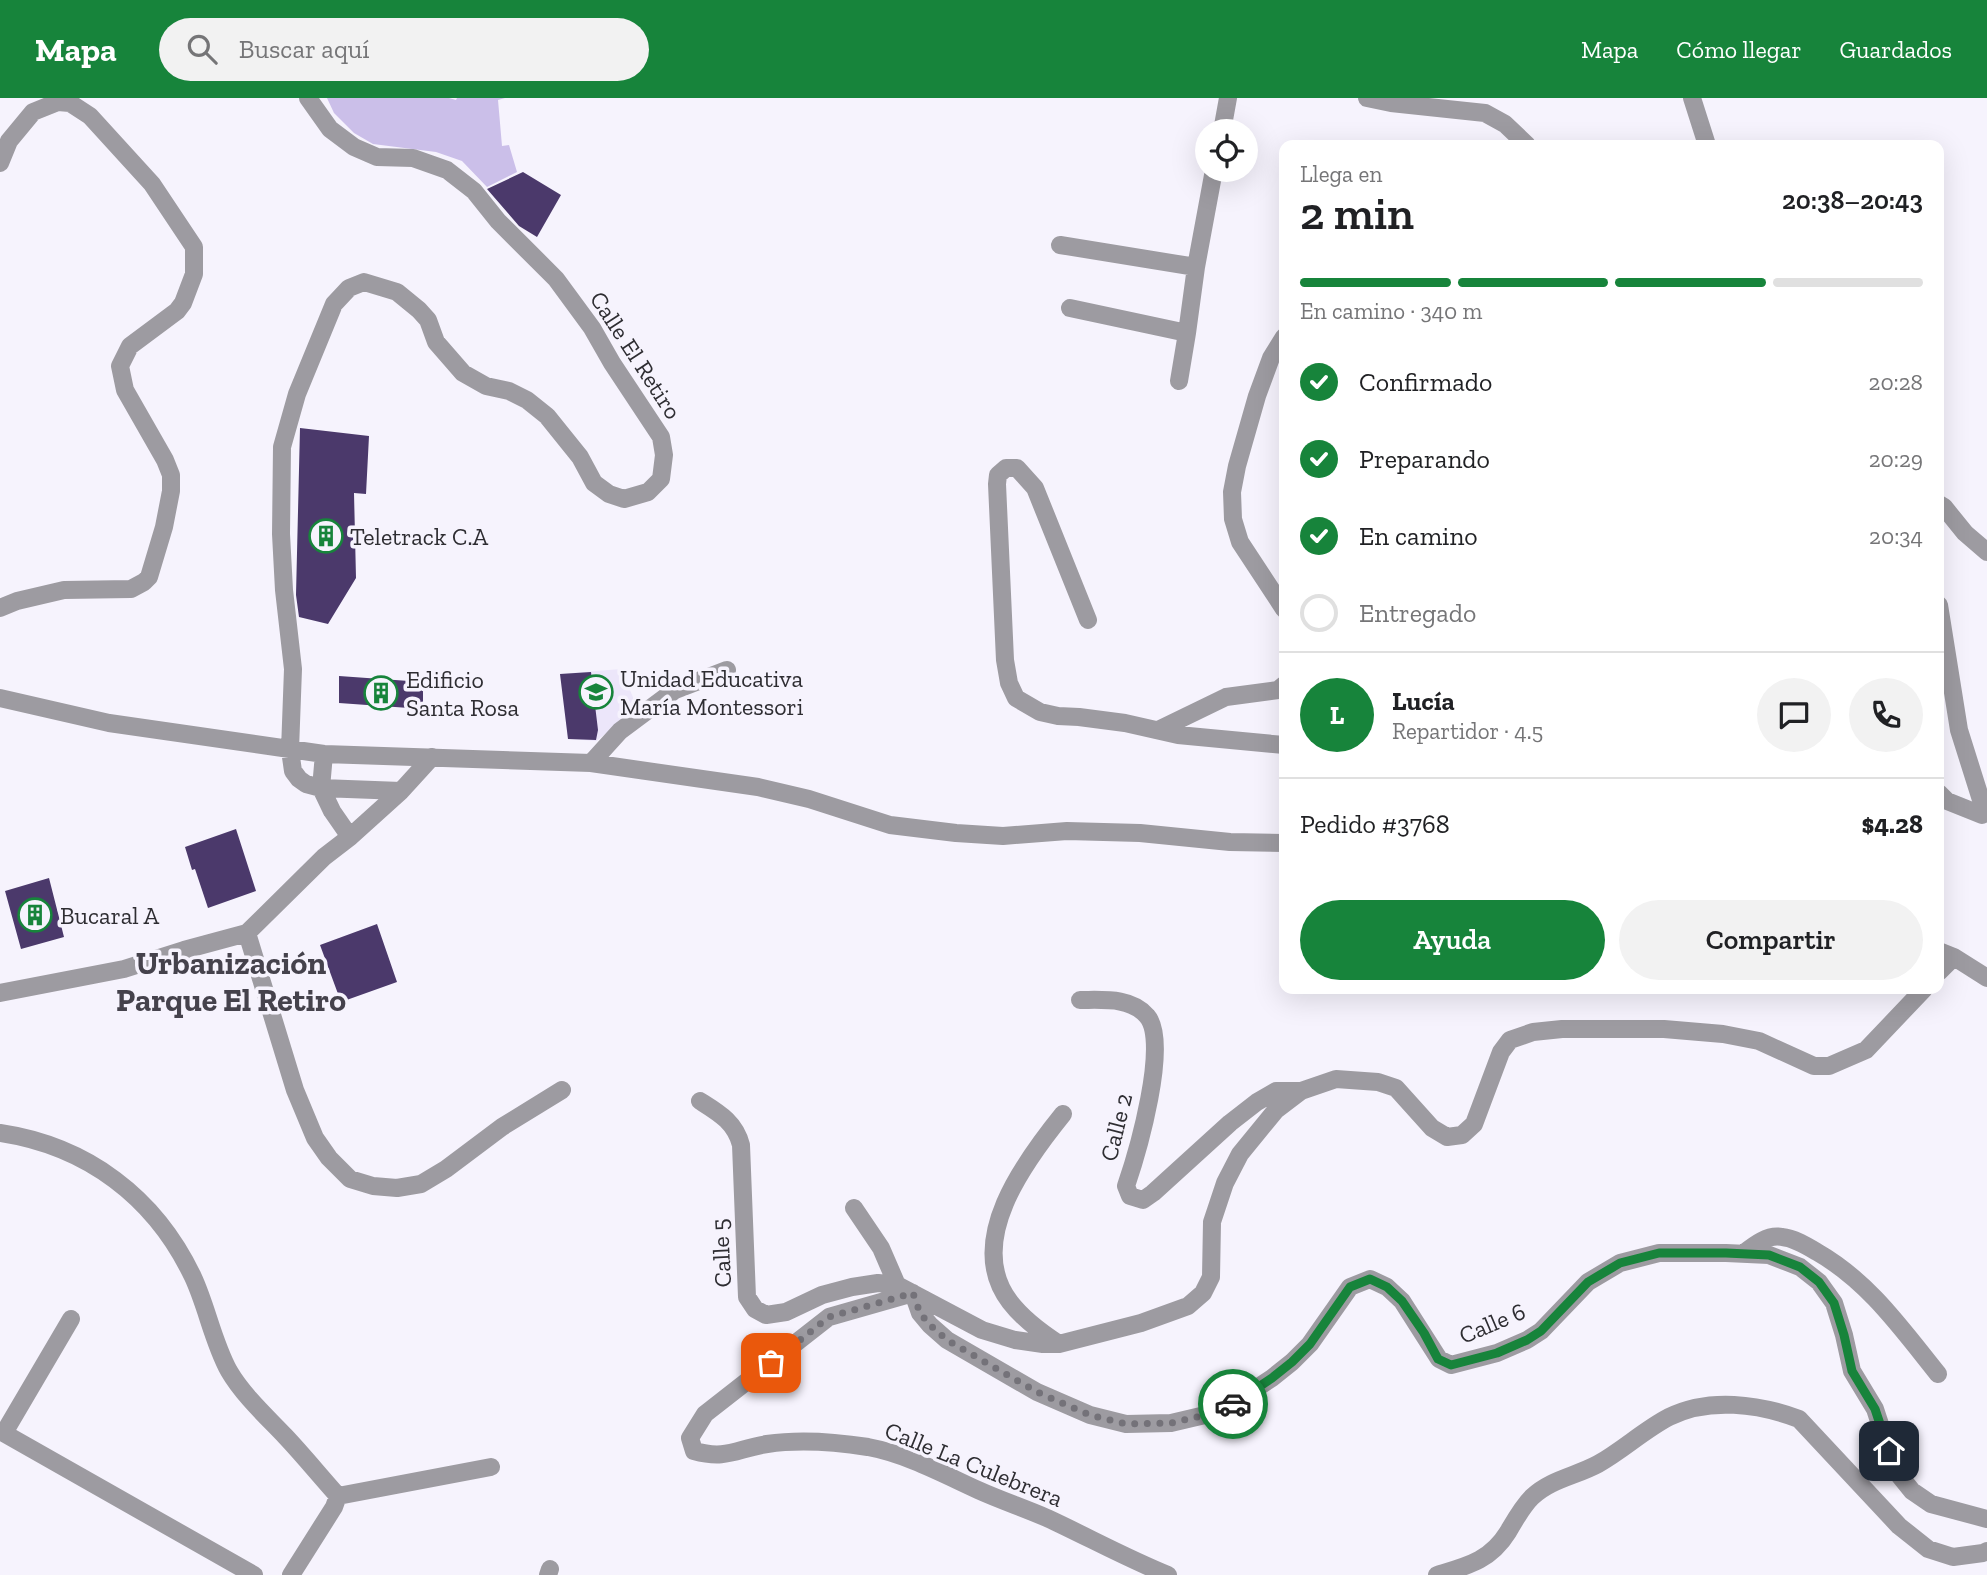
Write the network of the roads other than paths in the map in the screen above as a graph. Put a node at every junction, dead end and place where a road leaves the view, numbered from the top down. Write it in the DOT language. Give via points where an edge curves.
graph roads {
  1 [pos="308,98"];
  2 [pos="1228,98"];
  3 [pos="1367,98"];
  4 [pos="1692,98"];
  5 [pos="1224,119"];
  6 [pos="1522,140"];
  7 [pos="1705,140"];
  8 [pos="0,163"];
  9 [pos="1212,182"];
  10 [pos="1060,245"];
  11 [pos="1196,267"];
  12 [pos="1070,308"];
  13 [pos="1187,333"];
  14 [pos="1279,345"];
  15 [pos="1179,381"];
  16 [pos="1944,507"];
  17 [pos="1987,552"];
  18 [pos="1279,601"];
  19 [pos="0,608"];
  20 [pos="1088,620"];
  21 [pos="1944,637"];
  22 [pos="727,670"];
  23 [pos="1279,689"];
  24 [pos="0,698"];
  25 [pos="1158,730"];
  26 [pos="1279,745"];
  27 [pos="290,750"];
  28 [pos="324,754"];
  29 [pos="432,757"];
  30 [pos="591,763"];
  31 [pos="321,788"];
  32 [pos="401,791"];
  33 [pos="1944,797"];
  34 [pos="1984,816"];
  35 [pos="350,837"];
  36 [pos="1279,844"];
  37 [pos="247,933"];
  38 [pos="1946,954"];
  39 [pos="1987,978"];
  40 [pos="0,993"];
  41 [pos="1919,994"];
  42 [pos="1080,1000"];
  43 [pos="562,1090"];
  44 [pos="1301,1090"];
  45 [pos="700,1101"];
  46 [pos="1063,1114"];
  47 [pos="0,1133"];
  48 [pos="854,1208"];
  49 [pos="1744,1253"];
  50 [pos="905,1289"];
  51 [pos="71,1319"];
  52 [pos="1059,1344"];
  53 [pos="1938,1374"];
  54 [pos="2,1432"];
  55 [pos="491,1467"];
  56 [pos="338,1496"];
  57 [pos="1987,1519"];
  58 [pos="1987,1551"];
  59 [pos="254,1575"];
  60 [pos="291,1575"];
  61 [pos="1168,1575"];
  62 [pos="1437,1575"];
  1 -- 27 [label="street, Calle El Retiro" via="330,130 354,147 377,157 412,158 447,170 474,191 556,279 593,328 661,437 664,455 661,479 648,492 624,499 609,494 594,483 547,416 527,400 463,373 436,342 428,320 397,292 364,282 349,288 334,304 297,394 282,447 281,534 293,669"];
  2 -- 5 [label="street"];
  3 -- 6 [label="street" via="1485,113"];
  4 -- 7 [label="street"];
  8 -- 19 [label="street" via="9,141 33,113 58,102 69,103 90,116 152,184 194,247 195,263 183,303 130,346 120,366 125,390 172,475 166,519 149,577 131,589 64,590"];
  9 -- 11 [label="street"];
  10 -- 11 [label="street"];
  11 -- 13 [label="street"];
  12 -- 13 [label="street"];
  13 -- 15 [label="street"];
  14 -- 18 [label="street" via="1257,396 1232,492 1240,542"];
  16 -- 17 [label="street"];
  20 -- 25 [label="street" via="1035,488 1017,468 1006,468 998,475 997,484 1005,660 1016,698 1040,712"];
  21 -- 34 [label="street" via="1959,730"];
  22 -- 30 [label="street" via="675,690 620,732"];
  23 -- 25 [label="street" via="1226,697"];
  24 -- 27 [label="street" via="109,723"];
  25 -- 26 [label="street"];
  27 -- 28 [label="street"];
  27 -- 31 [label="street" via="299,779"];
  28 -- 29 [label="street"];
  28 -- 31 [label="street"];
  29 -- 30 [label="street"];
  29 -- 32 [label="street"];
  30 -- 36 [label="street" via="758,787 890,825 956,833 1140,833"];
  31 -- 32 [label="street"];
  31 -- 35 [label="street"];
  32 -- 35 [label="street"];
  33 -- 34 [label="street"];
  35 -- 37 [label="street"];
  37 -- 40 [label="street" via="124,970"];
  37 -- 43 [label="street" via="295,1090 315,1138 350,1179 397,1188 421,1184"];
  38 -- 39 [label="street"];
  41 -- 44 [label="street" via="1866,1050 1829,1066 1814,1066 1759,1041 1723,1034 1664,1029 1533,1032 1510,1040 1501,1052 1474,1124 1462,1135 1447,1137 1432,1129 1396,1088 1378,1082 1336,1079"];
  42 -- 44 [label="street, Calle 2" via="1132,1004 1148,1016 1155,1032 1149,1102 1126,1186 1130,1196 1143,1200 1153,1194 1257,1102 1276,1091"];
  44 -- 52 [label="street" via="1276,1110 1240,1154 1224,1183 1212,1222 1211,1277 1203,1293 1188,1306 1141,1323"];
  45 -- 50 [label="street, Calle 5" via="728,1120 741,1145 747,1297 755,1309 766,1315 786,1312 821,1296 878,1283"];
  46 -- 52 [label="street" via="1024,1167 1004,1204 993,1251 995,1271 1009,1301"];
  47 -- 56 [label="street" via="55,1147 89,1163 140,1200 161,1224 194,1278 230,1372"];
  48 -- 50 [label="street"];
  49 -- 50 [label="street, Calle 6" via="1659,1253 1620,1263 1588,1282 1527,1340 1451,1365 1438,1359 1402,1301 1370,1279 1350,1287 1310,1344 1272,1378 1222,1411 1171,1423 1126,1424 1090,1415 1037,1392 947,1340 920,1313"];
  49 -- 53 [label="street" via="1768,1238 1781,1236 1839,1264 1874,1295"];
  49 -- 57 [label="street, Calle 6" via="1769,1255 1800,1267 1819,1282 1834,1303 1852,1371 1875,1409 1895,1470 1912,1491 1931,1504"];
  50 -- 52 [label="street" via="982,1330 1015,1340"];
  50 -- 61 [label="street, Calle La Culebrera" via="829,1317 705,1413 690,1438 694,1451 728,1455 767,1444 802,1442 872,1448 909,1459"];
  51 -- 54 [label="street"];
  54 -- 59 [label="street"];
  55 -- 56 [label="street"];
  56 -- 60 [label="street"];
  58 -- 62 [label="street" via="1953,1557 1928,1549 1899,1526 1799,1419 1735,1405 1705,1406 1671,1416 1610,1458 1551,1482 1532,1497 1491,1553"];
}
